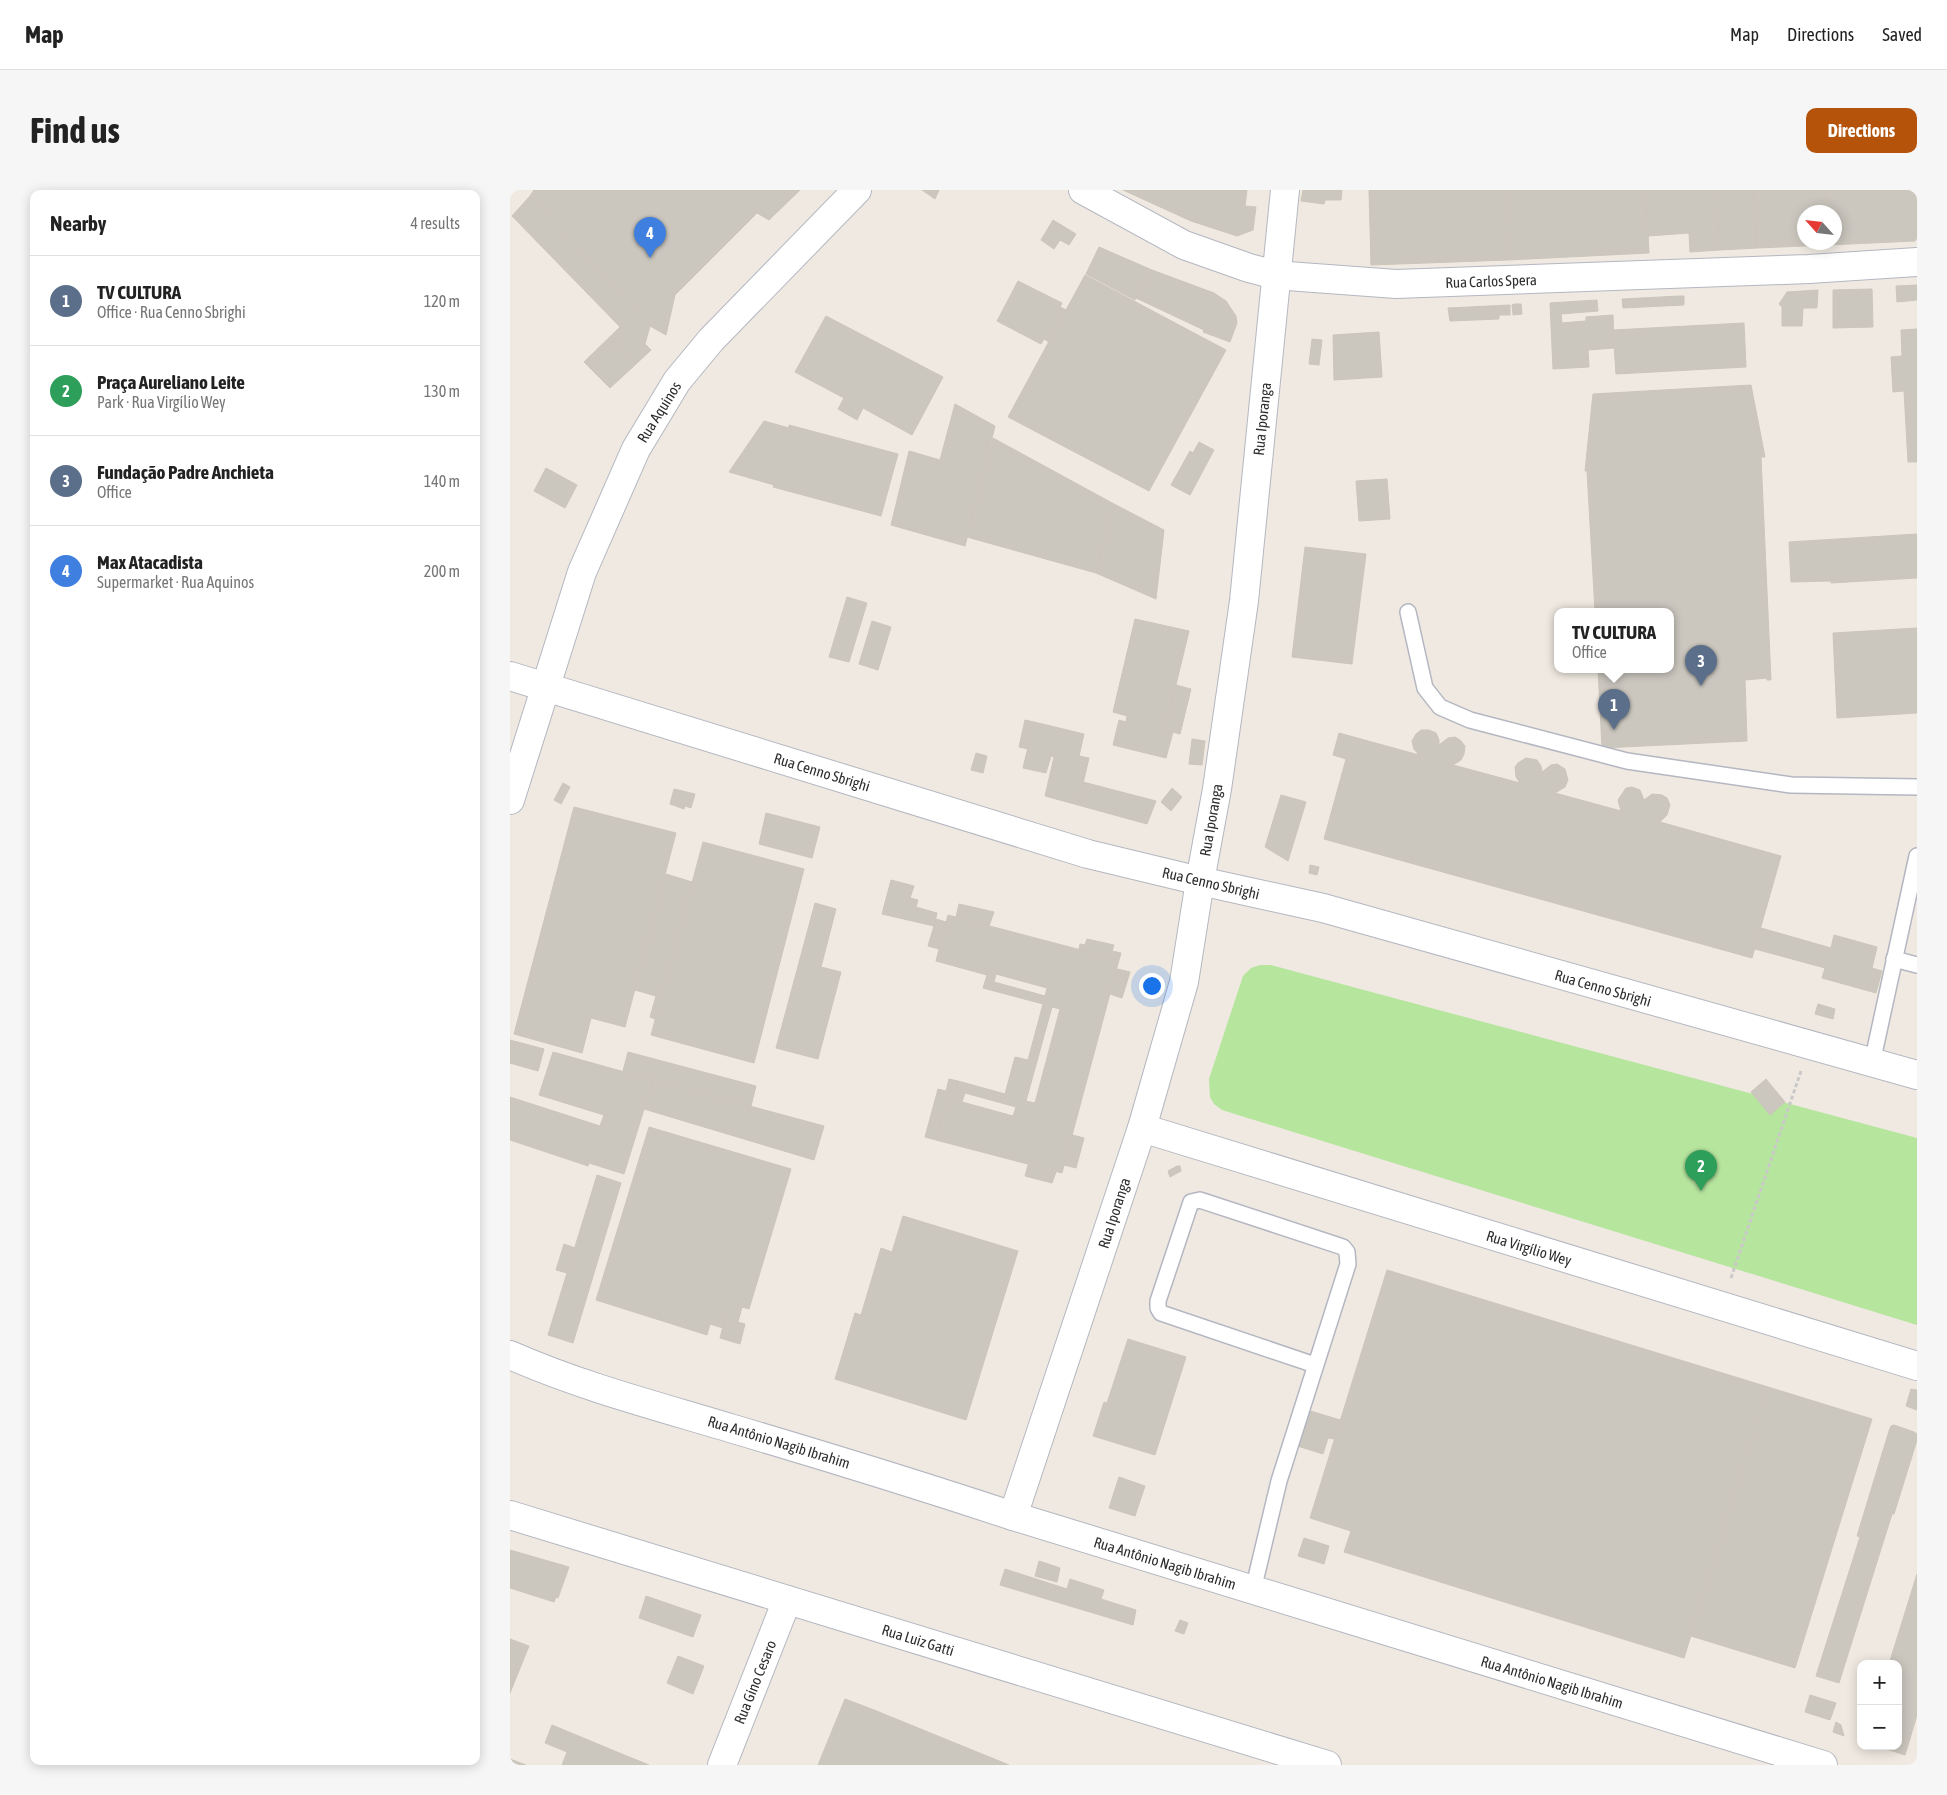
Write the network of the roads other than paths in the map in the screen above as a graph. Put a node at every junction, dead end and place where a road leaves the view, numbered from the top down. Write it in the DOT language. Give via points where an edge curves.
graph roads {
  1 [pos="857,190"];
  2 [pos="1083,190"];
  3 [pos="1285,190"];
  4 [pos="1917,262"];
  5 [pos="1276,275"];
  6 [pos="1408,612"];
  7 [pos="510,676"];
  8 [pos="545,686"];
  9 [pos="1917,788"];
  10 [pos="510,800"];
  11 [pos="1917,856"];
  12 [pos="1200,881"];
  13 [pos="1894,959"];
  14 [pos="1917,965"];
  15 [pos="1872,1063"];
  16 [pos="1917,1075"];
  17 [pos="1142,1128"];
  18 [pos="510,1355"];
  19 [pos="1315,1365"];
  20 [pos="1917,1366"];
  21 [pos="510,1515"];
  22 [pos="1013,1516"];
  23 [pos="1253,1590"];
  24 [pos="787,1600"];
  25 [pos="722,1765"];
  26 [pos="1327,1765"];
  27 [pos="1823,1765"];
  1 -- 8 [label="street, Rua Aquinos" via="711,340 677,381 636,449 582,572"];
  2 -- 5 [label="street, Rua Carlos Spera" via="1184,245"];
  3 -- 5 [label="street, Rua Iporanga"];
  4 -- 5 [label="street, Rua Carlos Spera" via="1396,284"];
  5 -- 12 [label="street, Rua Iporanga" via="1244,600 1217,790"];
  6 -- 9 [label="lane" via="1425,688 1440,707 1470,720 1646,764 1791,785"];
  7 -- 8 [label="street, Rua Cenno Sbrighi"];
  8 -- 10 [label="street"];
  8 -- 12 [label="street, Rua Cenno Sbrighi" via="1088,854"];
  11 -- 13 [label="lane"];
  12 -- 15 [label="street, Rua Cenno Sbrighi" via="1323,908"];
  12 -- 17 [label="street, Rua Iporanga" via="1184,982"];
  13 -- 14 [label="lane"];
  13 -- 15 [label="lane"];
  15 -- 16 [label="street, Rua Cenno Sbrighi"];
  17 -- 20 [label="street, Rua Virgílio Wey"];
  17 -- 22 [label="street, Rua Iporanga"];
  18 -- 22 [label="street, Rua Antônio Nagib Ibrahim" via="541,1369"];
  19 -- 19 [label="lane" via="1348,1264 1343,1246 1200,1200 1191,1202 1158,1301 1161,1313"];
  19 -- 23 [label="lane" via="1279,1482"];
  21 -- 24 [label="street, Rua Luiz Gatti"];
  22 -- 23 [label="street, Rua Antônio Nagib Ibrahim"];
  23 -- 27 [label="street, Rua Antônio Nagib Ibrahim"];
  24 -- 25 [label="street, Rua Gino Cesaro"];
  24 -- 26 [label="street, Rua Luiz Gatti"];
}
